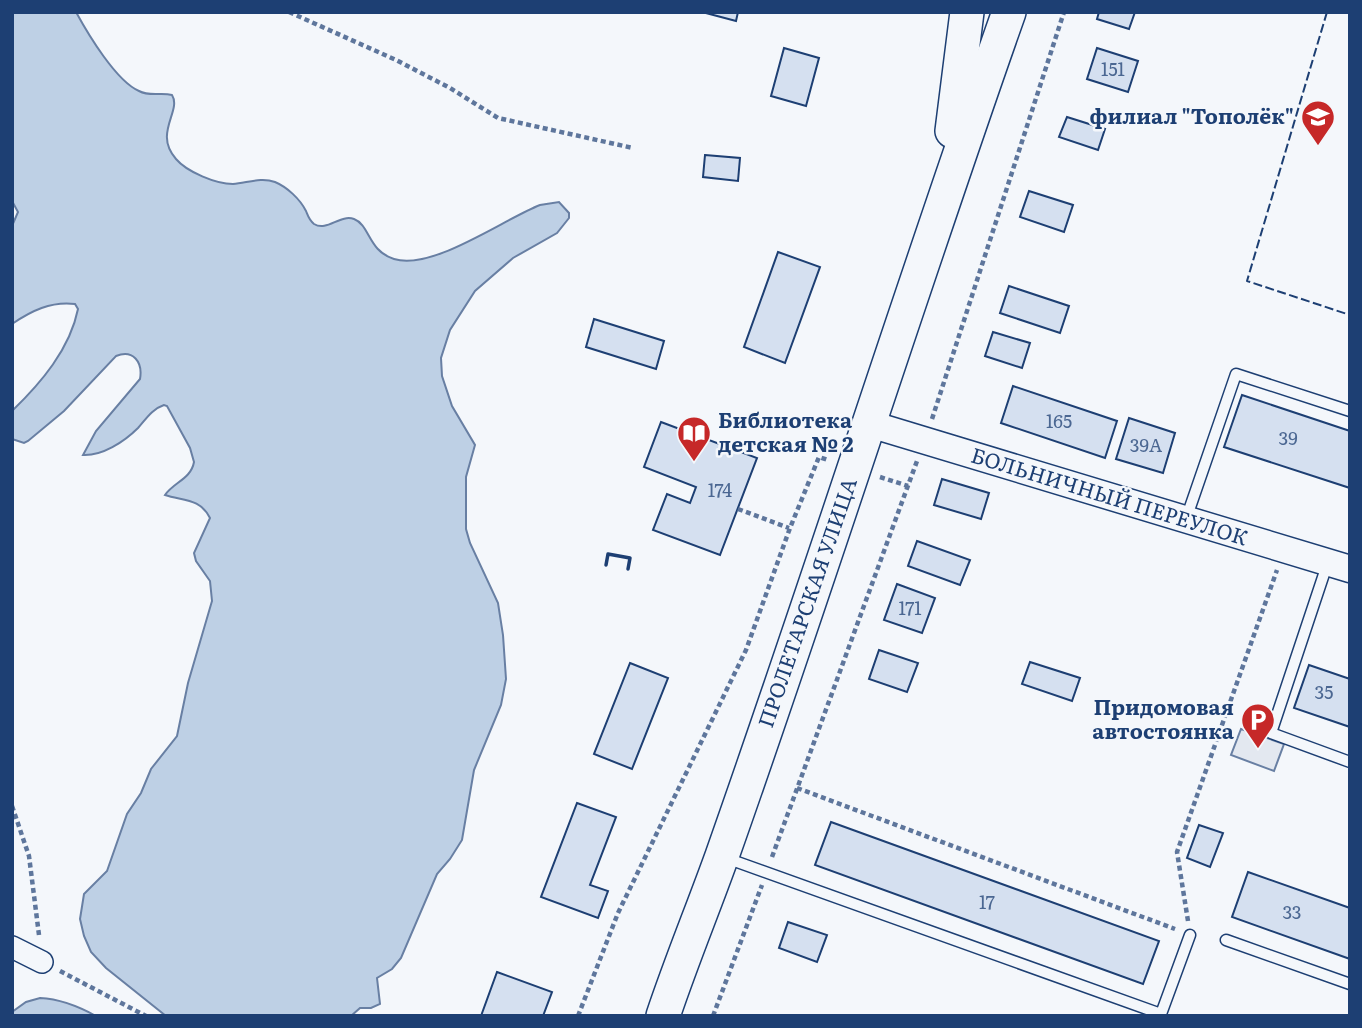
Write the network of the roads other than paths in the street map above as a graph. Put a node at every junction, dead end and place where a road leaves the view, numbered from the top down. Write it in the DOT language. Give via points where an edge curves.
graph roads {
  1 [pos="967,12"];
  2 [pos="1009,12"];
  3 [pos="943,198"];
  4 [pos="1350,411"];
  5 [pos="870,424"];
  6 [pos="1186,520"];
  7 [pos="1339,566"];
  8 [pos="1350,762"];
  9 [pos="721,857"];
  10 [pos="1190,935"];
  11 [pos="1227,940"];
  12 [pos="12,947"];
  13 [pos="42,962"];
  14 [pos="1350,984"];
  15 [pos="663,1013"];
  1 -- 3 [label="main road, ПРОЛЕТАРСКАЯ УЛИЦА"];
  2 -- 3 [label="main road, ПРОЛЕТАРСКАЯ УЛИЦА"];
  3 -- 5 [label="main road, ПРОЛЕТАРСКАЯ УЛИЦА"];
  4 -- 6 [label="lane" via="1236,373"];
  5 -- 6 [label="street, БОЛЬНИЧНЫЙ ПЕРЕУЛОК" via="927,432"];
  5 -- 9 [label="main road, ПРОЛЕТАРСКАЯ УЛИЦА"];
  6 -- 7 [label="street, БОЛЬНИЧНЫЙ ПЕРЕУЛОК"];
  7 -- 8 [label="lane" via="1271,733"];
  9 -- 10 [label="lane" via="1161,1014"];
  9 -- 15 [label="main road, ПРОЛЕТАРСКАЯ УЛИЦА"];
  11 -- 14 [label="lane"];
  12 -- 13 [label="street"];
}
